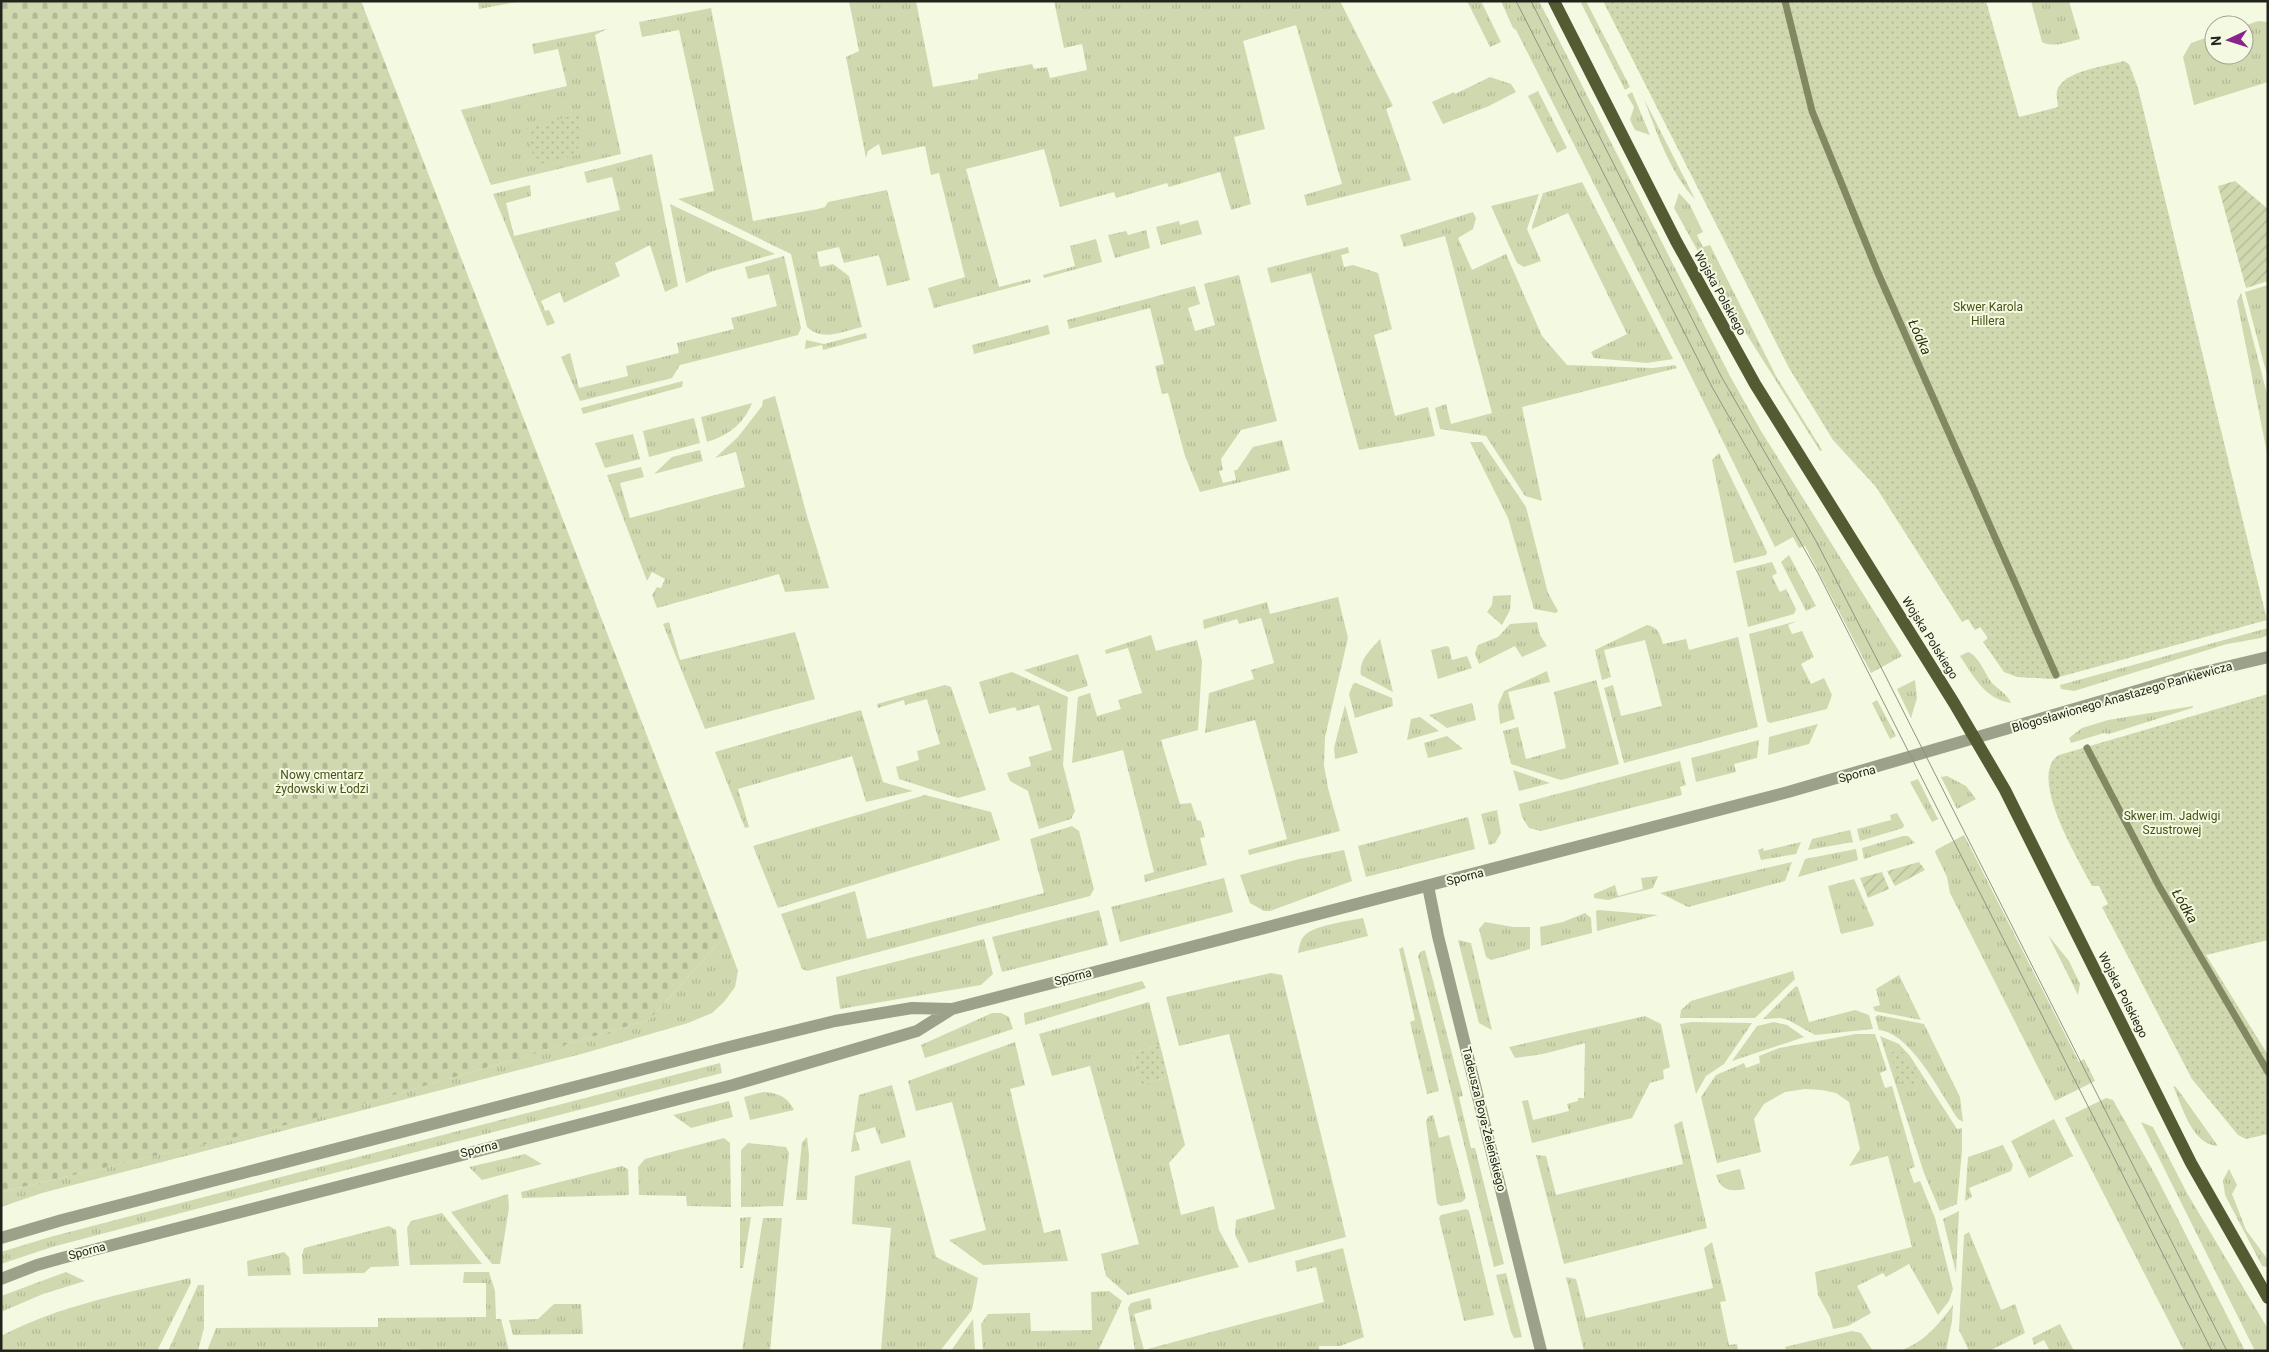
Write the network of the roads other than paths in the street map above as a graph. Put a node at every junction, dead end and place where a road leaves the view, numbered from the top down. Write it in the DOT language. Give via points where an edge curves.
graph roads {
  1 [pos="1554,1"];
  2 [pos="2268,657"];
  3 [pos="1976,739"];
  4 [pos="1428,886"];
  5 [pos="952,1009"];
  6 [pos="1,1238"];
  7 [pos="1,1279"];
  8 [pos="2268,1298"];
  9 [pos="1541,1351"];
  1 -- 3 [label="main road, Wojska Polskiego" via="1676,241 1754,384"];
  2 -- 3 [label="street, Błogosławionego Anastazego Pankiewicza" via="2188,676"];
  3 -- 4 [label="street, Sporna"];
  3 -- 8 [label="main road, Wojska Polskiego" via="2012,803 2191,1163"];
  4 -- 5 [label="street, Sporna"];
  4 -- 9 [label="street, Tadeusza Boya-Żeleńskiego" via="1440,946"];
  5 -- 6 [label="street, Sporna" via="912,1008 835,1021"];
  5 -- 7 [label="street, Sporna" via="917,1032 733,1084 62,1258"];
}
